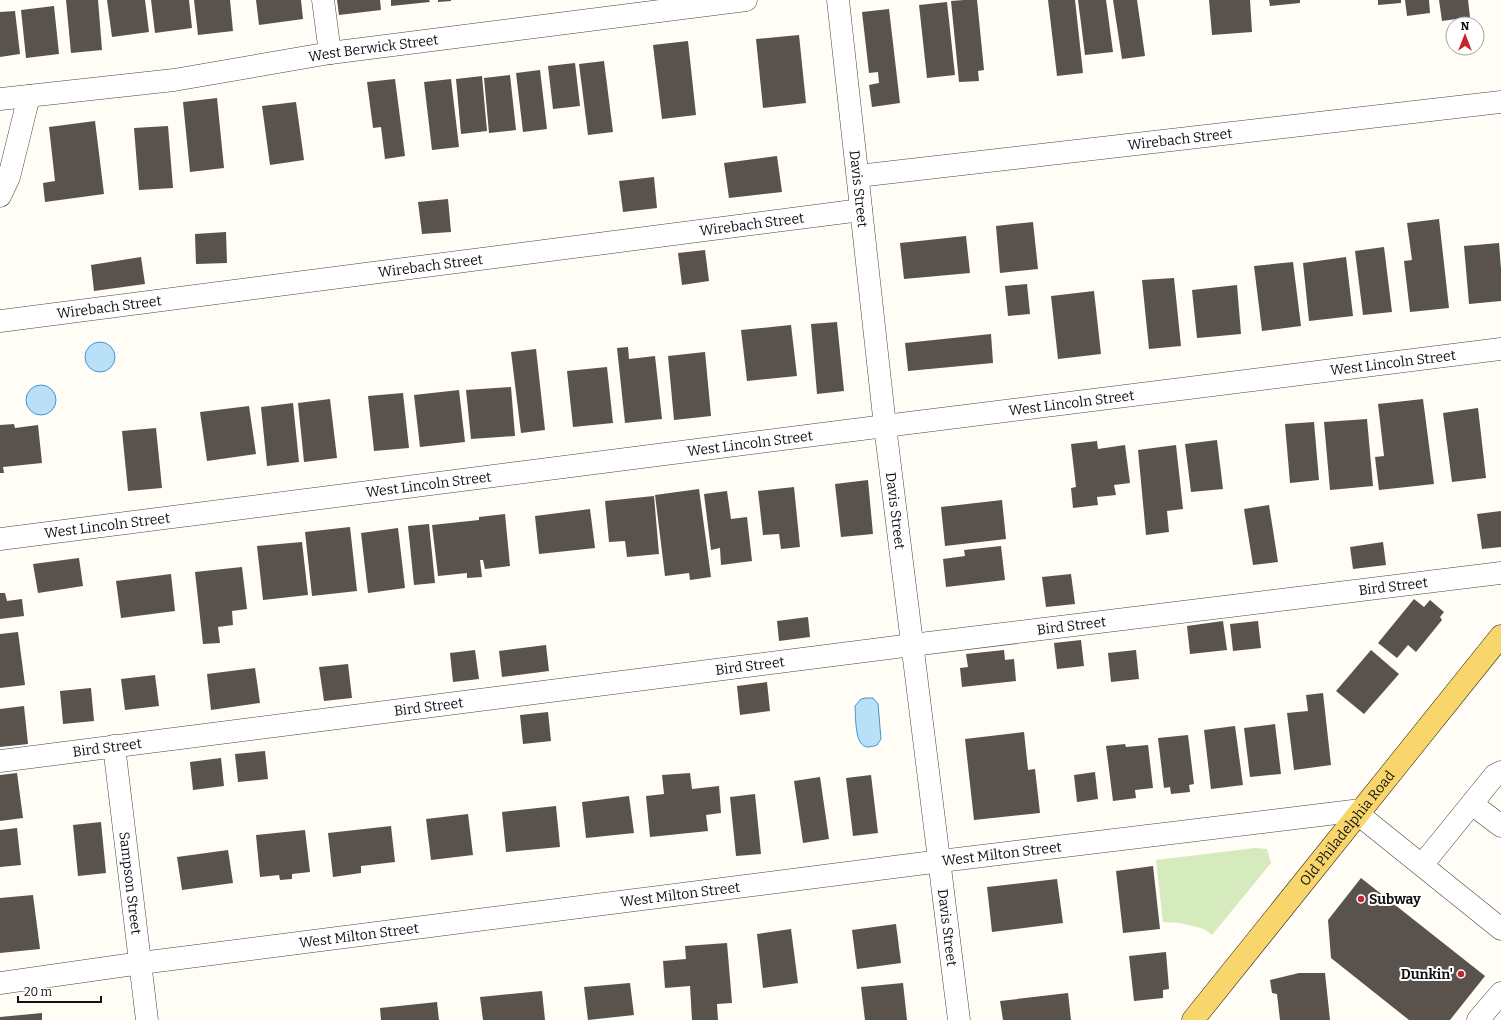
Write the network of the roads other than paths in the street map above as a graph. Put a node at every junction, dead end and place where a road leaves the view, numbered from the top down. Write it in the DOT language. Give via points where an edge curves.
graph roads {
  1 [pos="324,0"];
  2 [pos="746,0"];
  3 [pos="838,0"];
  4 [pos="330,53"];
  5 [pos="29,96"];
  6 [pos="0,99"];
  7 [pos="1501,102"];
  8 [pos="858,176"];
  9 [pos="0,196"];
  10 [pos="861,210"];
  11 [pos="0,321"];
  12 [pos="1501,349"];
  13 [pos="885,426"];
  14 [pos="0,539"];
  15 [pos="1501,573"];
  16 [pos="1501,636"];
  17 [pos="912,645"];
  18 [pos="114,746"];
  19 [pos="0,761"];
  20 [pos="1501,772"];
  21 [pos="1472,804"];
  22 [pos="1359,812"];
  23 [pos="1501,826"];
  24 [pos="940,861"];
  25 [pos="1422,865"];
  26 [pos="1501,929"];
  27 [pos="141,963"];
  28 [pos="0,983"];
  29 [pos="1501,992"];
  30 [pos="147,1020"];
  31 [pos="959,1020"];
  32 [pos="1194,1020"];
  33 [pos="1478,1020"];
  1 -- 4 [label="street"];
  2 -- 4 [label="street, West Berwick Street"];
  3 -- 8 [label="street, Davis Street"];
  4 -- 5 [label="street, West Berwick Street" via="174,80"];
  5 -- 6 [label="street, West Berwick Street"];
  5 -- 9 [label="street" via="9,177"];
  7 -- 8 [label="street, Wirebach Street"];
  8 -- 10 [label="street, Davis Street"];
  10 -- 11 [label="street, Wirebach Street"];
  10 -- 13 [label="street, Davis Street"];
  12 -- 13 [label="street, West Lincoln Street"];
  13 -- 14 [label="street, West Lincoln Street"];
  13 -- 17 [label="street, Davis Street"];
  15 -- 17 [label="street, Bird Street"];
  16 -- 22 [label="main road, Old Philadelphia Road"];
  17 -- 18 [label="street, Bird Street"];
  17 -- 24 [label="street, Davis Street"];
  18 -- 19 [label="street, Bird Street"];
  18 -- 27 [label="street, Sampson Street"];
  20 -- 21 [label="street"];
  21 -- 23 [label="street"];
  21 -- 25 [label="street"];
  22 -- 24 [label="street, West Milton Street"];
  22 -- 25 [label="street"];
  22 -- 32 [label="main road, Old Philadelphia Road"];
  24 -- 27 [label="street, West Milton Street"];
  24 -- 31 [label="street, Davis Street"];
  25 -- 26 [label="street"];
  27 -- 28 [label="street, West Milton Street"];
  27 -- 30 [label="street, Sampson Street"];
  29 -- 33 [label="street"];
}
